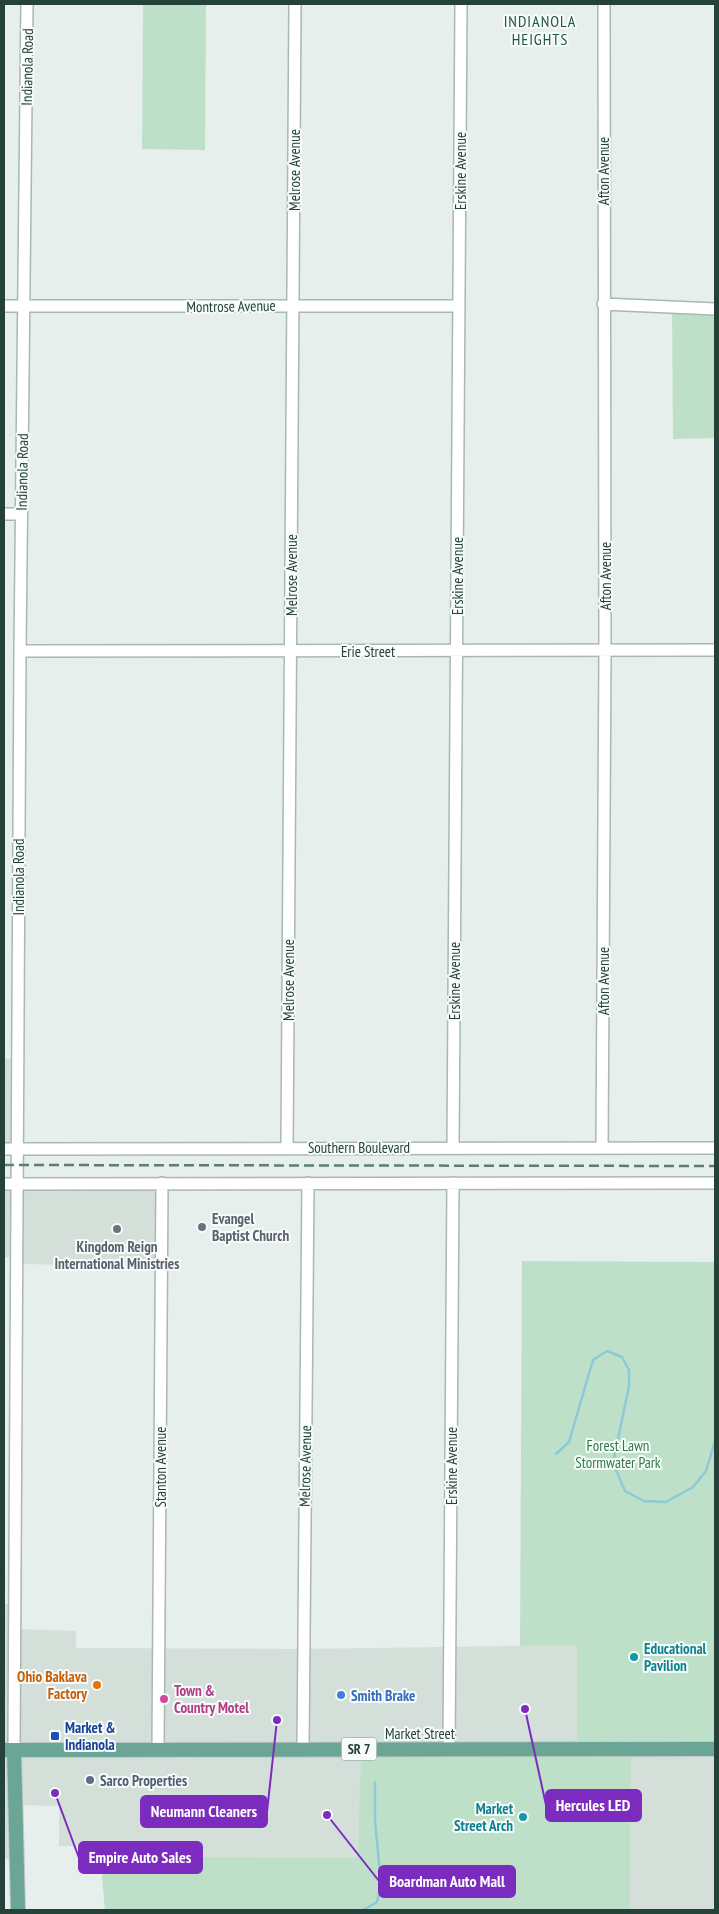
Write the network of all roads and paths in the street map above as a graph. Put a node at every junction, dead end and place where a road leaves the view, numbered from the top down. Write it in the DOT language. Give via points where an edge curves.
graph roads {
  1 [pos="27,4"];
  2 [pos="296,4"];
  3 [pos="461,4"];
  4 [pos="604,4"];
  5 [pos="603,304"];
  6 [pos="293,305"];
  7 [pos="4,306"];
  8 [pos="24,306"];
  9 [pos="459,306"];
  10 [pos="715,309"];
  11 [pos="4,514"];
  12 [pos="22,514"];
  13 [pos="456,650"];
  14 [pos="606,650"];
  15 [pos="715,650"];
  16 [pos="20,651"];
  17 [pos="291,651"];
  18 [pos="287,1147"];
  19 [pos="453,1148"];
  20 [pos="602,1148"];
  21 [pos="715,1148"];
  22 [pos="4,1149"];
  23 [pos="16,1149"];
  24 [pos="16,1183"];
  25 [pos="162,1183"];
  26 [pos="308,1183"];
  27 [pos="454,1183"];
  28 [pos="715,1183"];
  29 [pos="4,1184"];
  30 [pos="303,1749"];
  31 [pos="449,1749"];
  32 [pos="715,1749"];
  33 [pos="9,1750"];
  34 [pos="158,1750"];
  35 [pos="18,1910"];
  1 -- 8 [label="street, Indianola Road"];
  2 -- 6 [label="street, Melrose Avenue"];
  3 -- 9 [label="street, Erskine Avenue"];
  4 -- 5 [label="street, Afton Avenue"];
  5 -- 10 [label="street"];
  5 -- 14 [label="street, Afton Avenue"];
  6 -- 8 [label="street, Montrose Avenue"];
  6 -- 9 [label="street, Montrose Avenue"];
  6 -- 17 [label="street, Melrose Avenue"];
  7 -- 8 [label="street, Montrose Avenue"];
  8 -- 12 [label="street, Indianola Road"];
  9 -- 13 [label="street, Erskine Avenue"];
  11 -- 12 [label="street"];
  12 -- 16 [label="street, Indianola Road"];
  13 -- 14 [label="street, Erie Street"];
  13 -- 17 [label="street, Erie Street"];
  13 -- 19 [label="street, Erskine Avenue"];
  14 -- 15 [label="street, Erie Street"];
  14 -- 20 [label="street, Afton Avenue"];
  16 -- 17 [label="street, Erie Street"];
  16 -- 23 [label="street, Indianola Road"];
  17 -- 18 [label="street, Melrose Avenue"];
  18 -- 19 [label="street, Southern Boulevard"];
  18 -- 23 [label="street, Southern Boulevard"];
  19 -- 20 [label="street, Southern Boulevard"];
  20 -- 21 [label="street, Southern Boulevard"];
  22 -- 23 [label="street, Southern Boulevard"];
  23 -- 24 [label="street, Indianola Road"];
  24 -- 25 [label="street"];
  24 -- 29 [label="street"];
  24 -- 33 [label="street, Indianola Road"];
  25 -- 26 [label="street"];
  25 -- 34 [label="street, Stanton Avenue"];
  26 -- 27 [label="street"];
  26 -- 30 [label="street, Melrose Avenue"];
  27 -- 28 [label="street"];
  27 -- 31 [label="street, Erskine Avenue"];
  30 -- 31 [label="main road, Market Street / SR 7"];
  30 -- 34 [label="main road, Market Street / SR 7"];
  31 -- 32 [label="main road, Market Street / SR 7"];
  33 -- 34 [label="main road, Market Street / SR 7"];
  33 -- 35 [label="main road"];
}
